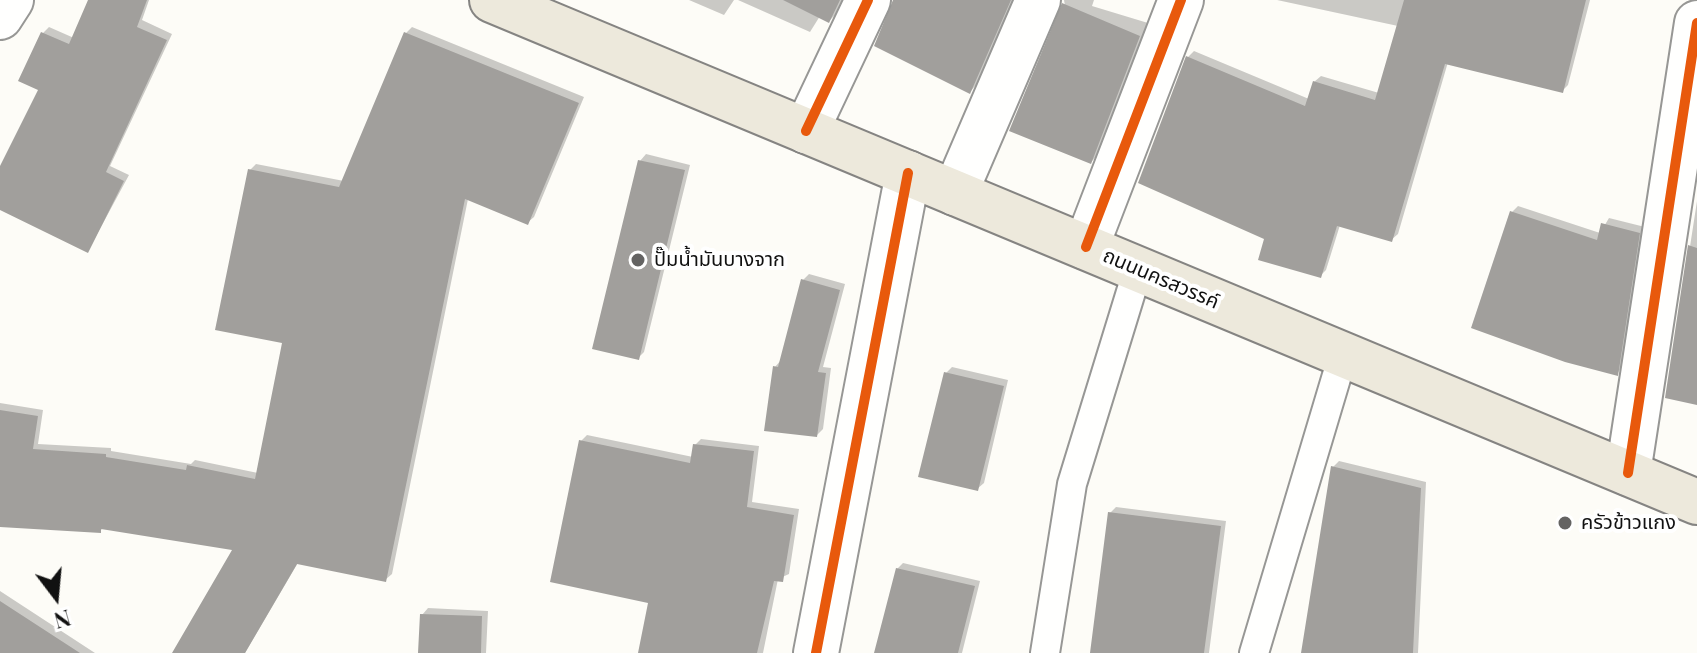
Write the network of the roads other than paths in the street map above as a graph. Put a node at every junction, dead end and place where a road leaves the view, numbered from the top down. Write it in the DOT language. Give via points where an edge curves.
graph roads {
  1 [pos="11,0"];
  2 [pos="868,0"];
  3 [pos="1038,0"];
  4 [pos="1181,0"];
  5 [pos="502,2"];
  6 [pos="0,17"];
  7 [pos="1697,23"];
  8 [pos="806,131"];
  9 [pos="908,173"];
  10 [pos="955,193"];
  11 [pos="1086,247"];
  12 [pos="1138,269"];
  13 [pos="1343,355"];
  14 [pos="1628,473"];
  15 [pos="1697,502"];
  16 [pos="816,653"];
  17 [pos="1045,653"];
  18 [pos="1254,653"];
  1 -- 6 [label="street"];
  2 -- 8 [label="street"];
  3 -- 10 [label="street"];
  4 -- 11 [label="street"];
  5 -- 8 [label="main road, ถนนนครสวรรค์"];
  7 -- 14 [label="street"];
  8 -- 9 [label="main road, ถนนนครสวรรค์"];
  9 -- 10 [label="main road, ถนนนครสวรรค์"];
  9 -- 16 [label="street"];
  10 -- 11 [label="main road, ถนนนครสวรรค์"];
  11 -- 12 [label="main road, ถนนนครสวรรค์"];
  12 -- 13 [label="main road, ถนนนครสวรรค์"];
  12 -- 17 [label="lane" via="1072,484"];
  13 -- 14 [label="main road, ถนนนครสวรรค์"];
  13 -- 18 [label="lane"];
  14 -- 15 [label="main road, ถนนนครสวรรค์"];
}
